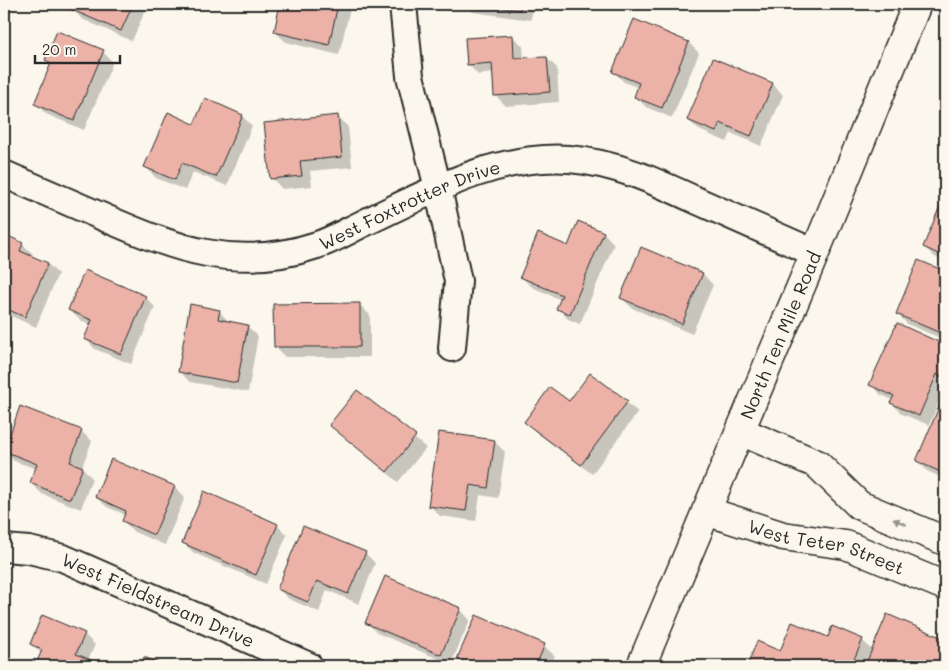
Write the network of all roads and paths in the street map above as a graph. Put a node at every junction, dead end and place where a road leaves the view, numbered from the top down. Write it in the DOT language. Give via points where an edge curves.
graph roads {
  1 [pos="403,4"];
  2 [pos="917,4"];
  3 [pos="4,174"];
  4 [pos="438,188"];
  5 [pos="815,253"];
  6 [pos="452,348"];
  7 [pos="740,431"];
  8 [pos="706,511"];
  9 [pos="945,541"];
  10 [pos="4,548"];
  11 [pos="945,586"];
  12 [pos="309,666"];
  13 [pos="641,666"];
  1 -- 4 [label="street" via="410,76"];
  2 -- 5 [label="main road, North Ten Mile Road"];
  3 -- 4 [label="street, West Foxtrotter Drive" via="157,240 188,250 221,255 277,254 318,245"];
  4 -- 5 [label="street, West Foxtrotter Drive" via="503,165 534,160 567,159 599,163 632,171"];
  4 -- 6 [label="street" via="458,281"];
  5 -- 7 [label="main road, North Ten Mile Road"];
  7 -- 8 [label="main road, North Ten Mile Road"];
  9 -- 7 [label="main road, one-way" via="860,505 817,464"];
  8 -- 11 [label="main road, West Teter Street" via="783,536 846,545"];
  8 -- 13 [label="main road, North Ten Mile Road"];
  10 -- 12 [label="street, West Fieldstream Drive" via="63,558"];
}
